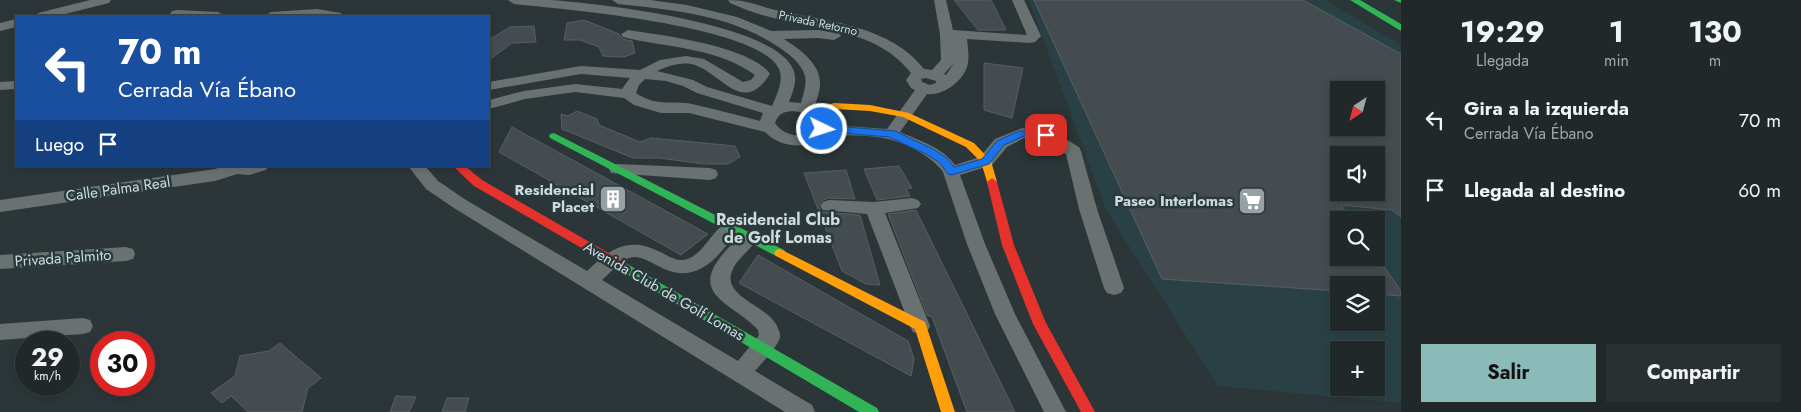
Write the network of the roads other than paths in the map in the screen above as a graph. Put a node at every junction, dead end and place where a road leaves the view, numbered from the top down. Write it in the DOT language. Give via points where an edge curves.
graph roads {
  1 [pos="105,0"];
  2 [pos="514,0"];
  3 [pos="618,0"];
  4 [pos="734,0"];
  5 [pos="940,0"];
  6 [pos="1018,0"];
  7 [pos="1359,2"];
  8 [pos="1386,4"];
  9 [pos="1401,13"];
  10 [pos="176,14"];
  11 [pos="47,15"];
  12 [pos="197,15"];
  13 [pos="286,15"];
  14 [pos="330,15"];
  15 [pos="15,23"];
  16 [pos="0,27"];
  17 [pos="1401,28"];
  18 [pos="758,29"];
  19 [pos="820,29"];
  20 [pos="628,34"];
  21 [pos="771,35"];
  22 [pos="954,35"];
  23 [pos="840,37"];
  24 [pos="650,38"];
  25 [pos="642,74"];
  26 [pos="667,77"];
  27 [pos="521,79"];
  28 [pos="919,82"];
  29 [pos="15,85"];
  30 [pos="0,86"];
  31 [pos="490,86"];
  32 [pos="702,90"];
  33 [pos="628,94"];
  34 [pos="524,95"];
  35 [pos="490,105"];
  36 [pos="689,108"];
  37 [pos="776,109"];
  38 [pos="810,110"];
  39 [pos="906,115"];
  40 [pos="769,128"];
  41 [pos="822,129"];
  42 [pos="891,134"];
  43 [pos="554,136"];
  44 [pos="986,161"];
  45 [pos="185,167"];
  46 [pos="256,167"];
  47 [pos="417,167"];
  48 [pos="459,167"];
  49 [pos="234,168"];
  50 [pos="617,169"];
  51 [pos="952,172"];
  52 [pos="710,174"];
  53 [pos="0,196"];
  54 [pos="912,204"];
  55 [pos="0,206"];
  56 [pos="829,206"];
  57 [pos="874,208"];
  58 [pos="730,228"];
  59 [pos="749,238"];
  60 [pos="126,254"];
  61 [pos="612,261"];
  62 [pos="0,262"];
  63 [pos="589,281"];
  64 [pos="1114,288"];
  65 [pos="83,326"];
  66 [pos="920,326"];
  67 [pos="0,332"];
  68 [pos="763,348"];
  69 [pos="741,374"];
  70 [pos="804,412"];
  71 [pos="872,412"];
  72 [pos="948,412"];
  73 [pos="1055,412"];
  74 [pos="1088,412"];
  1 -- 11 [label="street"];
  2 -- 37 [label="street" via="652,18 742,38 772,54 784,66 788,83"];
  3 -- 18 [label="street" via="710,14"];
  4 -- 19 [label="street, Privada Retorno"];
  5 -- 22 [label="street"];
  6 -- 22 [label="street" via="1034,36"];
  7 -- 17 [label="street"];
  8 -- 9 [label="street"];
  10 -- 12 [label="street"];
  13 -- 14 [label="street"];
  15 -- 16 [label="street"];
  18 -- 19 [label="street"];
  18 -- 21 [label="street"];
  19 -- 21 [label="street"];
  19 -- 23 [label="street"];
  19 -- 28 [label="street, Privada Retorno" via="864,32 880,39 898,54 899,66"];
  20 -- 24 [label="street"];
  21 -- 38 [label="street" via="805,61 813,82"];
  22 -- 28 [label="street" via="957,74"];
  24 -- 25 [label="street" via="721,52 763,74 752,86 739,87 709,66 697,61 678,60 655,65"];
  24 -- 26 [label="street" via="670,37 730,46 765,65 770,74 767,82 755,92 733,92 718,86 701,71 690,68 673,70"];
  25 -- 26 [label="street"];
  25 -- 27 [label="street" via="581,70"];
  25 -- 33 [label="street" via="632,83"];
  26 -- 32 [label="street"];
  27 -- 31 [label="street"];
  27 -- 34 [label="street"];
  28 -- 39 [label="street"];
  29 -- 30 [label="street"];
  32 -- 36 [label="street" via="700,100"];
  32 -- 37 [label="street"];
  33 -- 34 [label="street" via="575,88"];
  33 -- 36 [label="street" via="654,107"];
  34 -- 35 [label="street"];
  36 -- 40 [label="street"];
  37 -- 38 [label="street" via="792,106"];
  37 -- 40 [label="street" via="768,118"];
  38 -- 39 [label="street" via="834,106"];
  38 -- 41 [label="street" via="821,120"];
  39 -- 42 [label="street"];
  39 -- 44 [label="street" via="970,145"];
  40 -- 41 [label="street" via="781,137 794,140 812,137"];
  41 -- 42 [label="street"];
  42 -- 51 [label="street" via="930,151"];
  43 -- 50 [label="street"];
  44 -- 51 [label="street"];
  44 -- 64 [label="street" via="1001,143 1022,133 1046,135 1073,150"];
  44 -- 74 [label="street" via="1008,245 1040,324"];
  45 -- 53 [label="street, Calle Palma Real"];
  46 -- 49 [label="street, Calle Palma Real" via="246,170"];
  47 -- 63 [label="street, Avenida Club de Golf Lomas" via="432,185 460,204"];
  48 -- 61 [label="street, Avenida Club de Golf Lomas" via="478,183"];
  49 -- 55 [label="street, Calle Palma Real" via="215,175"];
  50 -- 52 [label="street"];
  50 -- 58 [label="street"];
  51 -- 73 [label="street" via="976,244 1005,314"];
  54 -- 57 [label="street"];
  56 -- 57 [label="street"];
  57 -- 66 [label="street"];
  58 -- 59 [label="street"];
  58 -- 61 [label="street" via="699,261 690,266 673,266 639,251 631,251"];
  59 -- 66 [label="street"];
  59 -- 68 [label="street" via="730,259 721,278 723,289 731,300 768,328 770,337"];
  60 -- 62 [label="street, Privada Palmito"];
  61 -- 63 [label="street"];
  61 -- 68 [label="street, Avenida Club de Golf Lomas"];
  63 -- 69 [label="street, Avenida Club de Golf Lomas"];
  65 -- 67 [label="street"];
  66 -- 72 [label="street"];
  68 -- 69 [label="street"];
  68 -- 71 [label="street, Avenida Club de Golf Lomas"];
  69 -- 70 [label="street, Avenida Club de Golf Lomas"];
}
